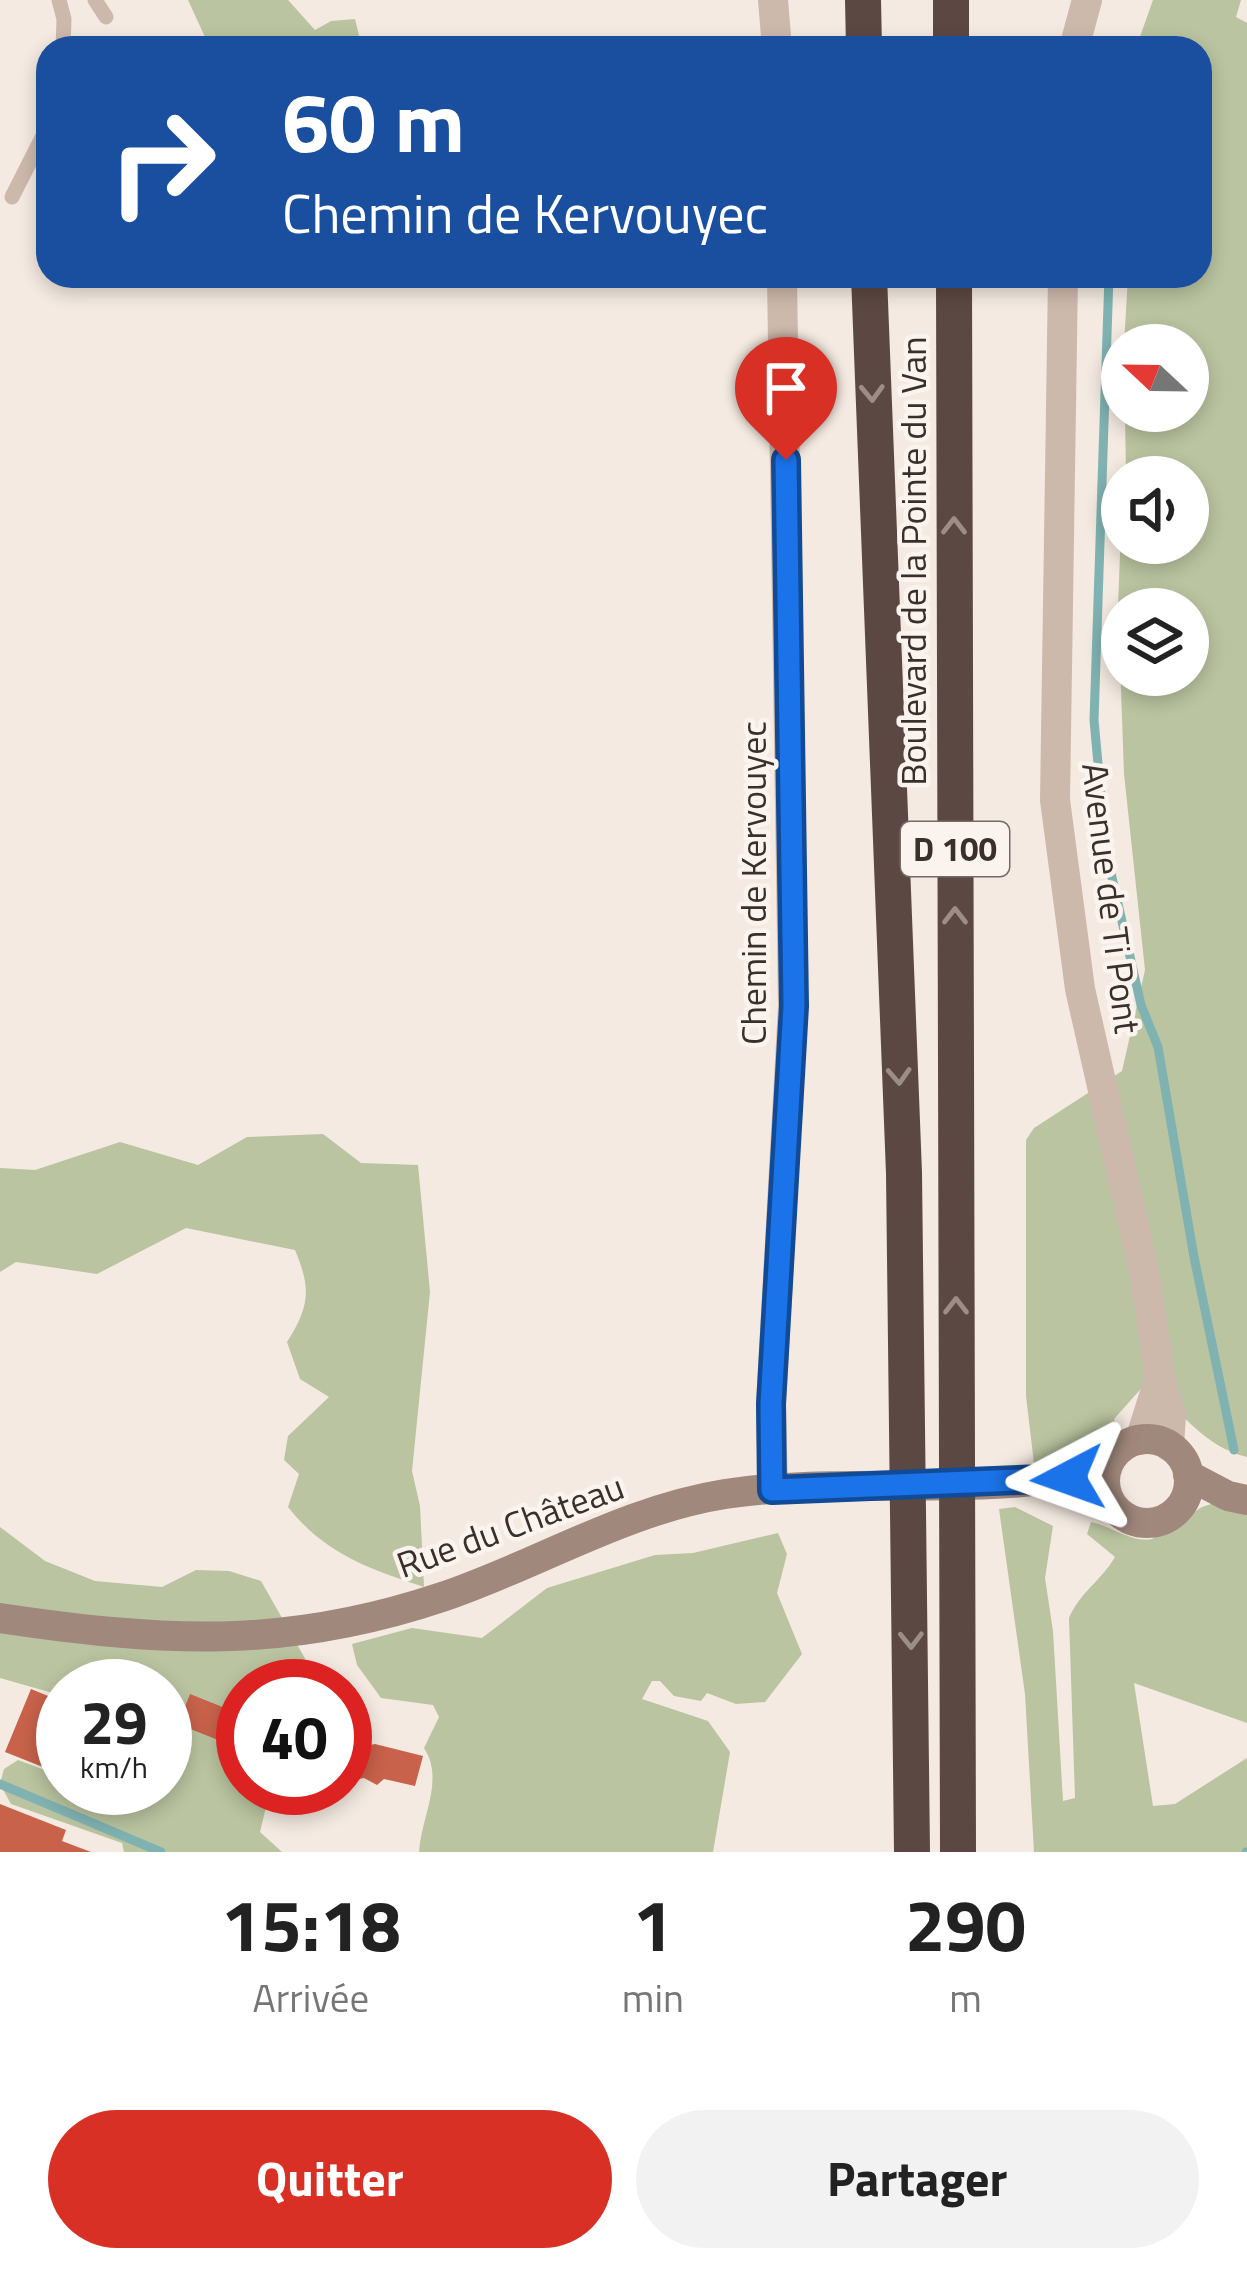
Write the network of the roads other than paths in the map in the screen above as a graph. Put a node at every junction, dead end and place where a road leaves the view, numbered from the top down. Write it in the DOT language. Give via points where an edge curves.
graph roads {
  1 [pos="59,0"];
  2 [pos="95,0"];
  3 [pos="773,0"];
  4 [pos="863,0"];
  5 [pos="951,0"];
  6 [pos="1087,0"];
  7 [pos="106,17"];
  8 [pos="63,36"];
  9 [pos="776,36"];
  10 [pos="864,36"];
  11 [pos="951,36"];
  12 [pos="1077,36"];
  13 [pos="36,150"];
  14 [pos="12,197"];
  15 [pos="782,288"];
  16 [pos="869,288"];
  17 [pos="954,288"];
  18 [pos="1063,288"];
  19 [pos="1155,1443"];
  20 [pos="1107,1469"];
  21 [pos="1188,1475"];
  22 [pos="1049,1482"];
  23 [pos="772,1490"];
  24 [pos="1238,1498"];
  25 [pos="1110,1503"];
  26 [pos="1175,1512"];
  27 [pos="0,1618"];
  28 [pos="912,1852"];
  29 [pos="958,1852"];
  1 -- 8 [label="lane"];
  2 -- 7 [label="lane"];
  3 -- 9 [label="street"];
  4 -- 10 [label="highway"];
  5 -- 11 [label="highway"];
  6 -- 12 [label="street"];
  13 -- 14 [label="lane"];
  15 -- 23 [label="street, Chemin de Kervouyec" via="794,1006"];
  16 -- 28 [label="highway, Boulevard de la Pointe du Van / D 100, one-way" via="904,1173"];
  29 -- 17 [label="highway, Boulevard de la Pointe du Van / D 100, one-way"];
  18 -- 19 [label="street, Avenue de Ti Pont" via="1055,800 1080,988 1171,1415"];
  19 -- 20 [label="street" via="1123,1447"];
  19 -- 21 [label="street"];
  20 -- 22 [label="street, Rue du Château"];
  20 -- 25 [label="street"];
  21 -- 24 [label="street"];
  21 -- 26 [label="street"];
  22 -- 23 [label="street, Rue du Château"];
  22 -- 25 [label="street, Rue du Château"];
  23 -- 27 [label="street, Rue du Château" via="690,1502 442,1597 311,1630 195,1639"];
  24 -- 26 [label="street"];
  25 -- 26 [label="street" via="1139,1523"];
}
